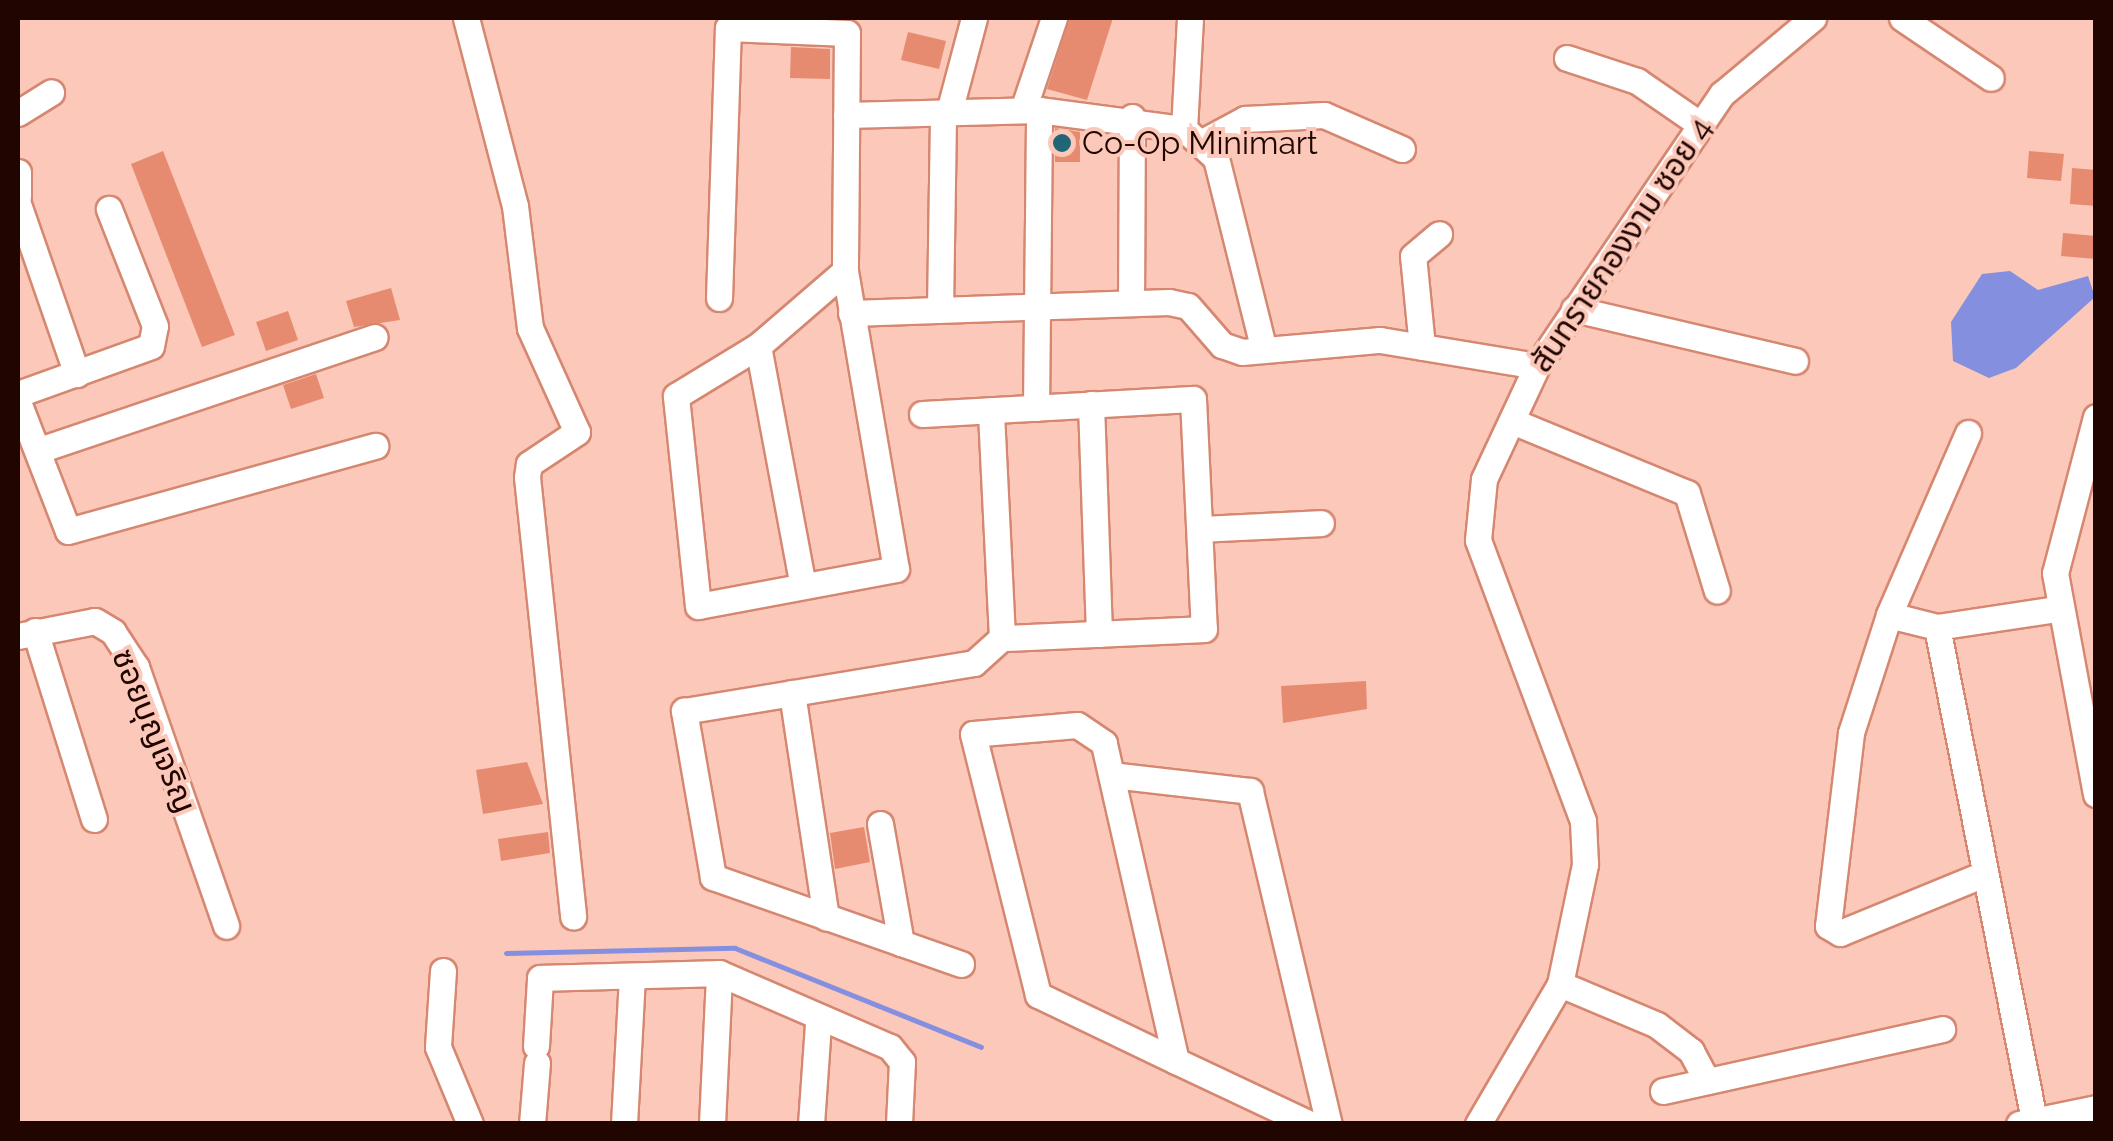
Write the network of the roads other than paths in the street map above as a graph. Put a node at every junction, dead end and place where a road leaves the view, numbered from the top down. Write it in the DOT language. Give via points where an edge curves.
graph roads {
  1 [pos="466,18"];
  2 [pos="974,18"];
  3 [pos="1054,18"];
  4 [pos="1190,18"];
  5 [pos="1902,18"];
  6 [pos="1805,19"];
  7 [pos="1567,58"];
  8 [pos="1992,78"];
  9 [pos="51,92"];
  10 [pos="1031,110"];
  11 [pos="946,112"];
  12 [pos="18,113"];
  13 [pos="846,115"];
  14 [pos="1132,117"];
  15 [pos="1701,124"];
  16 [pos="1194,135"];
  17 [pos="1402,148"];
  18 [pos="18,172"];
  19 [pos="18,200"];
  20 [pos="110,209"];
  21 [pos="1438,234"];
  22 [pos="845,271"];
  23 [pos="720,298"];
  24 [pos="1130,303"];
  25 [pos="1035,305"];
  26 [pos="940,309"];
  27 [pos="1574,309"];
  28 [pos="851,313"];
  29 [pos="375,336"];
  30 [pos="758,346"];
  31 [pos="1262,346"];
  32 [pos="1422,347"];
  33 [pos="1795,362"];
  34 [pos="1537,366"];
  35 [pos="77,374"];
  36 [pos="18,398"];
  37 [pos="1090,404"];
  38 [pos="1036,408"];
  39 [pos="991,410"];
  40 [pos="922,414"];
  41 [pos="2096,417"];
  42 [pos="1512,421"];
  43 [pos="1968,432"];
  44 [pos="375,446"];
  45 [pos="39,450"];
  46 [pos="1322,523"];
  47 [pos="1200,530"];
  48 [pos="803,586"];
  49 [pos="1717,592"];
  50 [pos="2056,609"];
  51 [pos="1889,615"];
  52 [pos="1937,627"];
  53 [pos="26,634"];
  54 [pos="1100,634"];
  55 [pos="1002,638"];
  56 [pos="792,693"];
  57 [pos="1112,776"];
  58 [pos="2096,794"];
  59 [pos="94,819"];
  60 [pos="880,824"];
  61 [pos="1984,874"];
  62 [pos="572,917"];
  63 [pos="826,917"];
  64 [pos="226,926"];
  65 [pos="901,943"];
  66 [pos="961,964"];
  67 [pos="443,971"];
  68 [pos="719,974"];
  69 [pos="632,976"];
  70 [pos="1560,984"];
  71 [pos="818,1023"];
  72 [pos="1942,1029"];
  73 [pos="1176,1060"];
  74 [pos="1707,1082"];
  75 [pos="1664,1091"];
  76 [pos="2096,1108"];
  77 [pos="2026,1122"];
  78 [pos="470,1124"];
  79 [pos="532,1124"];
  80 [pos="624,1124"];
  81 [pos="712,1124"];
  82 [pos="811,1124"];
  83 [pos="898,1124"];
  84 [pos="1310,1124"];
  85 [pos="1329,1124"];
  86 [pos="1478,1124"];
  1 -- 62 [label="street" via="515,206 530,328 577,432 529,464 527,477"];
  2 -- 11 [label="street"];
  3 -- 10 [label="street"];
  4 -- 16 [label="street"];
  5 -- 8 [label="street"];
  6 -- 15 [label="street, สันทรายกองงาม ซอย 4" via="1750,64"];
  7 -- 15 [label="street" via="1637,81"];
  9 -- 12 [label="street"];
  10 -- 11 [label="street"];
  10 -- 14 [label="street"];
  10 -- 25 [label="street"];
  11 -- 13 [label="street"];
  11 -- 26 [label="street"];
  13 -- 22 [label="street"];
  13 -- 23 [label="street" via="848,33 728,28"];
  14 -- 16 [label="street"];
  14 -- 24 [label="street"];
  15 -- 27 [label="street, สันทรายกองงาม ซอย 4"];
  16 -- 17 [label="street" via="1244,119 1324,114"];
  16 -- 31 [label="street" via="1216,158"];
  18 -- 19 [label="street"];
  19 -- 35 [label="street"];
  20 -- 35 [label="street" via="151,346"];
  21 -- 32 [label="street" via="1413,256"];
  22 -- 28 [label="street"];
  22 -- 30 [label="street"];
  24 -- 25 [label="street"];
  24 -- 31 [label="street" via="1188,306 1222,345"];
  25 -- 26 [label="street"];
  25 -- 38 [label="street"];
  26 -- 28 [label="street"];
  27 -- 33 [label="street"];
  27 -- 34 [label="street, สันทรายกองงาม ซอย 4"];
  28 -- 48 [label="street" via="896,569"];
  29 -- 45 [label="street"];
  30 -- 48 [label="street"];
  30 -- 48 [label="street" via="676,396 698,606"];
  31 -- 32 [label="street" via="1380,340"];
  32 -- 34 [label="street"];
  34 -- 42 [label="street, สันทรายกองงาม ซอย 4"];
  35 -- 36 [label="street"];
  36 -- 45 [label="street"];
  37 -- 38 [label="street"];
  37 -- 47 [label="street" via="1193,399"];
  37 -- 54 [label="street"];
  38 -- 39 [label="street"];
  39 -- 40 [label="street"];
  39 -- 55 [label="street"];
  41 -- 50 [label="street" via="2058,544"];
  42 -- 49 [label="street" via="1687,492"];
  42 -- 70 [label="street, สันทรายกองงาม ซอย 4" via="1484,478 1478,540 1583,822 1583,882"];
  43 -- 51 [label="street"];
  44 -- 45 [label="street" via="68,531"];
  46 -- 47 [label="street"];
  47 -- 54 [label="street" via="1204,629"];
  50 -- 52 [label="street"];
  50 -- 58 [label="street"];
  51 -- 52 [label="street"];
  51 -- 61 [label="street" via="1851,733 1828,926 1840,933"];
  52 -- 61 [label="street"];
  53 -- 59 [label="street"];
  53 -- 64 [label="street, ซอยบุญเจริญ" via="95,621 113,632 136,667"];
  54 -- 55 [label="street"];
  55 -- 56 [label="street" via="974,663"];
  56 -- 63 [label="street"];
  56 -- 63 [label="street" via="684,711 714,878"];
  57 -- 73 [label="street"];
  57 -- 73 [label="street" via="1104,743 1077,725 973,734 1038,995"];
  57 -- 85 [label="street" via="1250,792"];
  60 -- 65 [label="street"];
  61 -- 77 [label="street"];
  63 -- 65 [label="street"];
  65 -- 66 [label="street"];
  67 -- 78 [label="street" via="438,1047"];
  68 -- 69 [label="street"];
  68 -- 71 [label="street"];
  68 -- 81 [label="street"];
  69 -- 79 [label="street" via="540,978"];
  69 -- 80 [label="street"];
  70 -- 74 [label="street" via="1657,1026 1691,1051"];
  70 -- 86 [label="street, สันทรายกองงาม ซอย 4"];
  71 -- 82 [label="street"];
  71 -- 83 [label="street" via="890,1048 902,1062"];
  72 -- 74 [label="street"];
  73 -- 84 [label="street"];
  74 -- 75 [label="street"];
  76 -- 77 [label="street"];
}
